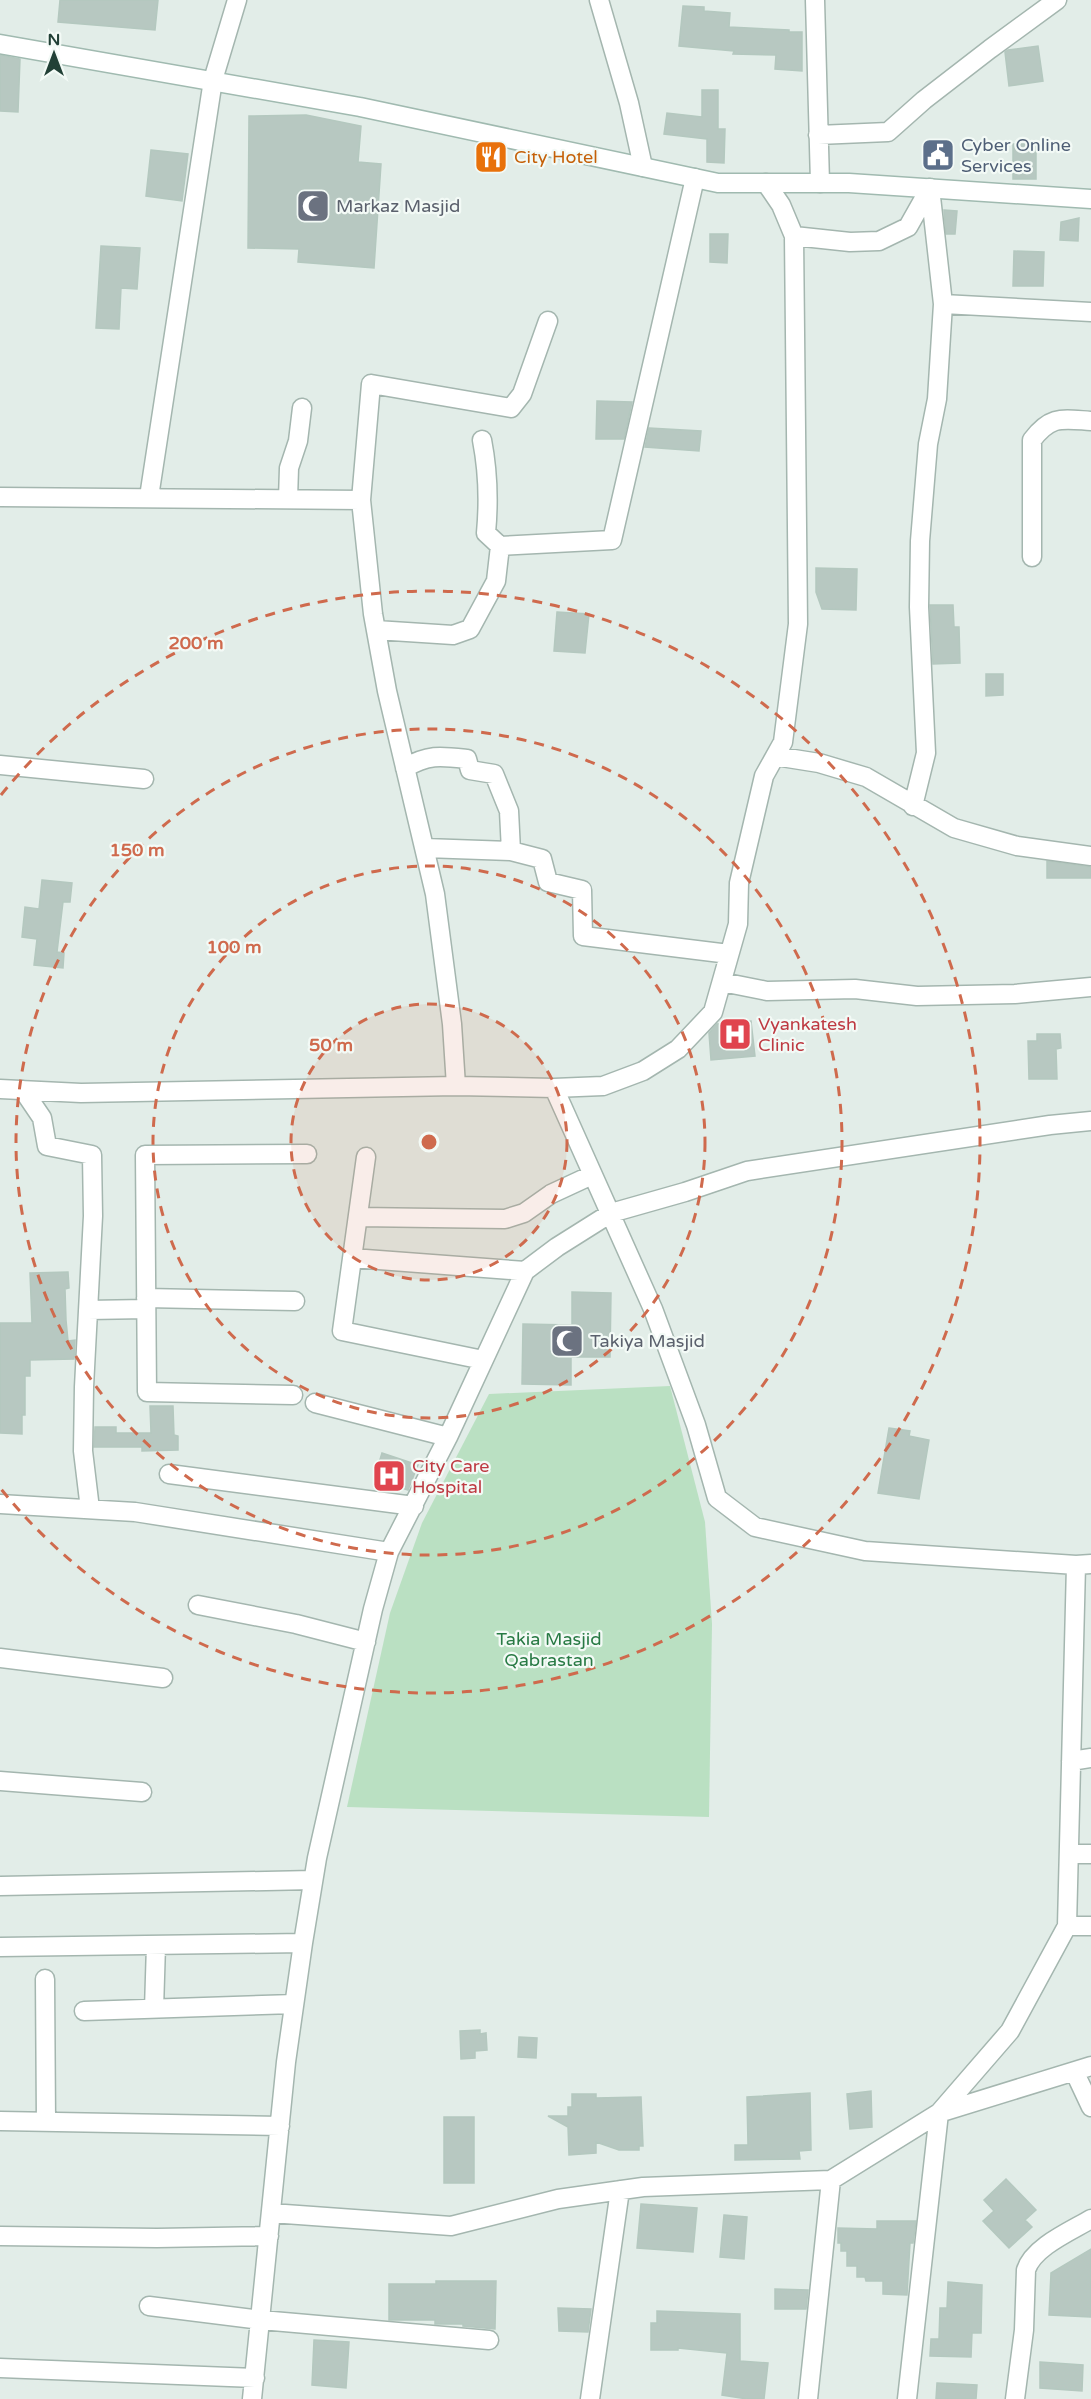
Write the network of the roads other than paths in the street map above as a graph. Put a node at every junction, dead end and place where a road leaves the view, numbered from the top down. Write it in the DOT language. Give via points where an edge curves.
graph roads {
  1 [pos="237,0"];
  2 [pos="599,0"];
  3 [pos="815,0"];
  4 [pos="1057,0"];
  5 [pos="0,45"];
  6 [pos="213,80"];
  7 [pos="818,135"];
  8 [pos="644,167"];
  9 [pos="695,178"];
  10 [pos="766,183"];
  11 [pos="820,183"];
  12 [pos="930,188"];
  13 [pos="1091,199"];
  14 [pos="794,236"];
  15 [pos="943,304"];
  16 [pos="1091,312"];
  17 [pos="548,321"];
  18 [pos="302,408"];
  19 [pos="1091,422"];
  20 [pos="482,440"];
  21 [pos="0,497"];
  22 [pos="149,497"];
  23 [pos="288,499"];
  24 [pos="361,500"];
  25 [pos="500,546"];
  26 [pos="1032,557"];
  27 [pos="376,630"];
  28 [pos="775,756"];
  29 [pos="0,765"];
  30 [pos="405,768"];
  31 [pos="144,779"];
  32 [pos="913,806"];
  33 [pos="425,848"];
  34 [pos="511,851"];
  35 [pos="1091,856"];
  36 [pos="729,954"];
  37 [pos="722,982"];
  38 [pos="1091,987"];
  39 [pos="456,1086"];
  40 [pos="554,1088"];
  41 [pos="0,1089"];
  42 [pos="23,1090"];
  43 [pos="1091,1121"];
  44 [pos="308,1154"];
  45 [pos="366,1157"];
  46 [pos="592,1175"];
  47 [pos="611,1213"];
  48 [pos="359,1217"];
  49 [pos="352,1258"];
  50 [pos="525,1271"];
  51 [pos="295,1301"];
  52 [pos="146,1304"];
  53 [pos="88,1310"];
  54 [pos="483,1360"];
  55 [pos="293,1395"];
  56 [pos="315,1403"];
  57 [pos="448,1437"];
  58 [pos="169,1474"];
  59 [pos="0,1504"];
  60 [pos="414,1506"];
  61 [pos="90,1509"];
  62 [pos="389,1552"];
  63 [pos="1083,1564"];
  64 [pos="198,1605"];
  65 [pos="1083,1615"];
  66 [pos="366,1642"];
  67 [pos="0,1658"];
  68 [pos="163,1678"];
  69 [pos="1082,1688"];
  70 [pos="1091,1758"];
  71 [pos="1071,1761"];
  72 [pos="0,1781"];
  73 [pos="142,1792"];
  74 [pos="1069,1854"];
  75 [pos="1091,1854"];
  76 [pos="313,1880"];
  77 [pos="0,1886"];
  78 [pos="1067,1926"];
  79 [pos="1091,1926"];
  80 [pos="303,1943"];
  81 [pos="156,1945"];
  82 [pos="0,1947"];
  83 [pos="45,1979"];
  84 [pos="294,2004"];
  85 [pos="154,2009"];
  86 [pos="84,2011"];
  87 [pos="1083,2069"];
  88 [pos="1091,2107"];
  89 [pos="939,2113"];
  90 [pos="0,2121"];
  91 [pos="46,2122"];
  92 [pos="280,2126"];
  93 [pos="831,2180"];
  94 [pos="620,2190"];
  95 [pos="271,2213"];
  96 [pos="1091,2219"];
  97 [pos="0,2236"];
  98 [pos="269,2236"];
  99 [pos="149,2306"];
  100 [pos="261,2320"];
  101 [pos="489,2340"];
  102 [pos="0,2368"];
  103 [pos="255,2378"];
  104 [pos="252,2399"];
  105 [pos="590,2399"];
  106 [pos="808,2399"];
  107 [pos="907,2399"];
  108 [pos="1015,2399"];
  1 -- 6 [label="street"];
  2 -- 8 [label="street"];
  3 -- 7 [label="street"];
  4 -- 7 [label="street" via="961,70 888,132"];
  5 -- 6 [label="street"];
  6 -- 8 [label="street" via="360,106"];
  6 -- 22 [label="street"];
  7 -- 11 [label="street"];
  8 -- 9 [label="street"];
  9 -- 10 [label="street" via="718,183"];
  9 -- 25 [label="street" via="612,540"];
  10 -- 11 [label="street"];
  10 -- 14 [label="street"];
  11 -- 12 [label="street"];
  12 -- 13 [label="street"];
  12 -- 14 [label="street" via="908,227 879,241"];
  12 -- 15 [label="street"];
  14 -- 28 [label="street" via="798,624 783,742"];
  15 -- 16 [label="street"];
  15 -- 32 [label="street" via="938,389 928,444 920,541 926,753"];
  17 -- 24 [label="street" via="522,394 511,408 371,384"];
  18 -- 23 [label="street" via="298,441 289,468"];
  19 -- 26 [label="street" via="1056,419 1042,427 1032,440"];
  20 -- 25 [label="street" via="489,504 486,533"];
  21 -- 22 [label="street"];
  22 -- 23 [label="street"];
  23 -- 24 [label="street"];
  24 -- 27 [label="street"];
  25 -- 27 [label="street" via="496,581 470,629 453,635"];
  27 -- 30 [label="street"];
  28 -- 32 [label="street" via="819,763 866,777"];
  28 -- 36 [label="street" via="764,776 739,883 738,924"];
  29 -- 31 [label="street"];
  30 -- 33 [label="street"];
  30 -- 34 [label="street" via="420,758 440,756 467,759 470,770 494,774 509,811"];
  32 -- 35 [label="street" via="954,828 1017,846"];
  33 -- 34 [label="street"];
  33 -- 39 [label="street" via="446,971"];
  34 -- 36 [label="street" via="542,859 548,882 582,890 583,936"];
  36 -- 37 [label="street"];
  37 -- 38 [label="street" via="767,991 855,990 917,996 1016,994"];
  37 -- 40 [label="street" via="712,1012 678,1049 643,1071 603,1086"];
  39 -- 40 [label="street"];
  39 -- 42 [label="street" via="81,1093"];
  40 -- 46 [label="street"];
  41 -- 42 [label="street"];
  42 -- 53 [label="street" via="42,1118 47,1146 92,1155"];
  43 -- 47 [label="street" via="747,1171"];
  44 -- 52 [label="street" via="145,1155"];
  45 -- 48 [label="street"];
  46 -- 47 [label="street"];
  46 -- 48 [label="street" via="551,1194 524,1213 505,1219"];
  47 -- 50 [label="street"];
  47 -- 63 [label="street" via="653,1309 696,1425 717,1498 755,1527 865,1551"];
  48 -- 49 [label="street"];
  49 -- 50 [label="street"];
  49 -- 54 [label="street" via="342,1331"];
  50 -- 54 [label="street"];
  51 -- 52 [label="street"];
  52 -- 53 [label="street"];
  52 -- 55 [label="street" via="147,1392"];
  53 -- 61 [label="street" via="83,1451"];
  54 -- 57 [label="street"];
  56 -- 57 [label="street"];
  57 -- 60 [label="street"];
  58 -- 60 [label="street"];
  59 -- 61 [label="street"];
  60 -- 62 [label="street"];
  61 -- 62 [label="street" via="135,1512"];
  62 -- 66 [label="street"];
  63 -- 65 [label="street"];
  64 -- 66 [label="street"];
  65 -- 69 [label="street"];
  66 -- 76 [label="street"];
  67 -- 68 [label="street"];
  69 -- 71 [label="street"];
  70 -- 71 [label="street"];
  71 -- 74 [label="street"];
  72 -- 73 [label="street"];
  74 -- 75 [label="street"];
  74 -- 78 [label="street"];
  76 -- 77 [label="street"];
  76 -- 80 [label="street"];
  78 -- 79 [label="street"];
  78 -- 89 [label="street" via="1010,2031"];
  80 -- 81 [label="street"];
  80 -- 84 [label="street"];
  81 -- 82 [label="street"];
  81 -- 85 [label="street"];
  83 -- 91 [label="street"];
  84 -- 85 [label="street"];
  84 -- 92 [label="street"];
  85 -- 86 [label="street"];
  87 -- 88 [label="street"];
  87 -- 89 [label="street"];
  89 -- 93 [label="street"];
  89 -- 107 [label="street"];
  90 -- 91 [label="street"];
  91 -- 92 [label="street"];
  92 -- 95 [label="street"];
  93 -- 94 [label="street"];
  93 -- 106 [label="street"];
  94 -- 95 [label="street" via="558,2199 451,2226"];
  94 -- 105 [label="street"];
  95 -- 98 [label="street"];
  96 -- 108 [label="street" via="1035,2253 1028,2262"];
  97 -- 98 [label="street"];
  98 -- 100 [label="street"];
  99 -- 100 [label="street"];
  100 -- 101 [label="street"];
  100 -- 103 [label="street"];
  102 -- 103 [label="street"];
  103 -- 104 [label="street"];
}
